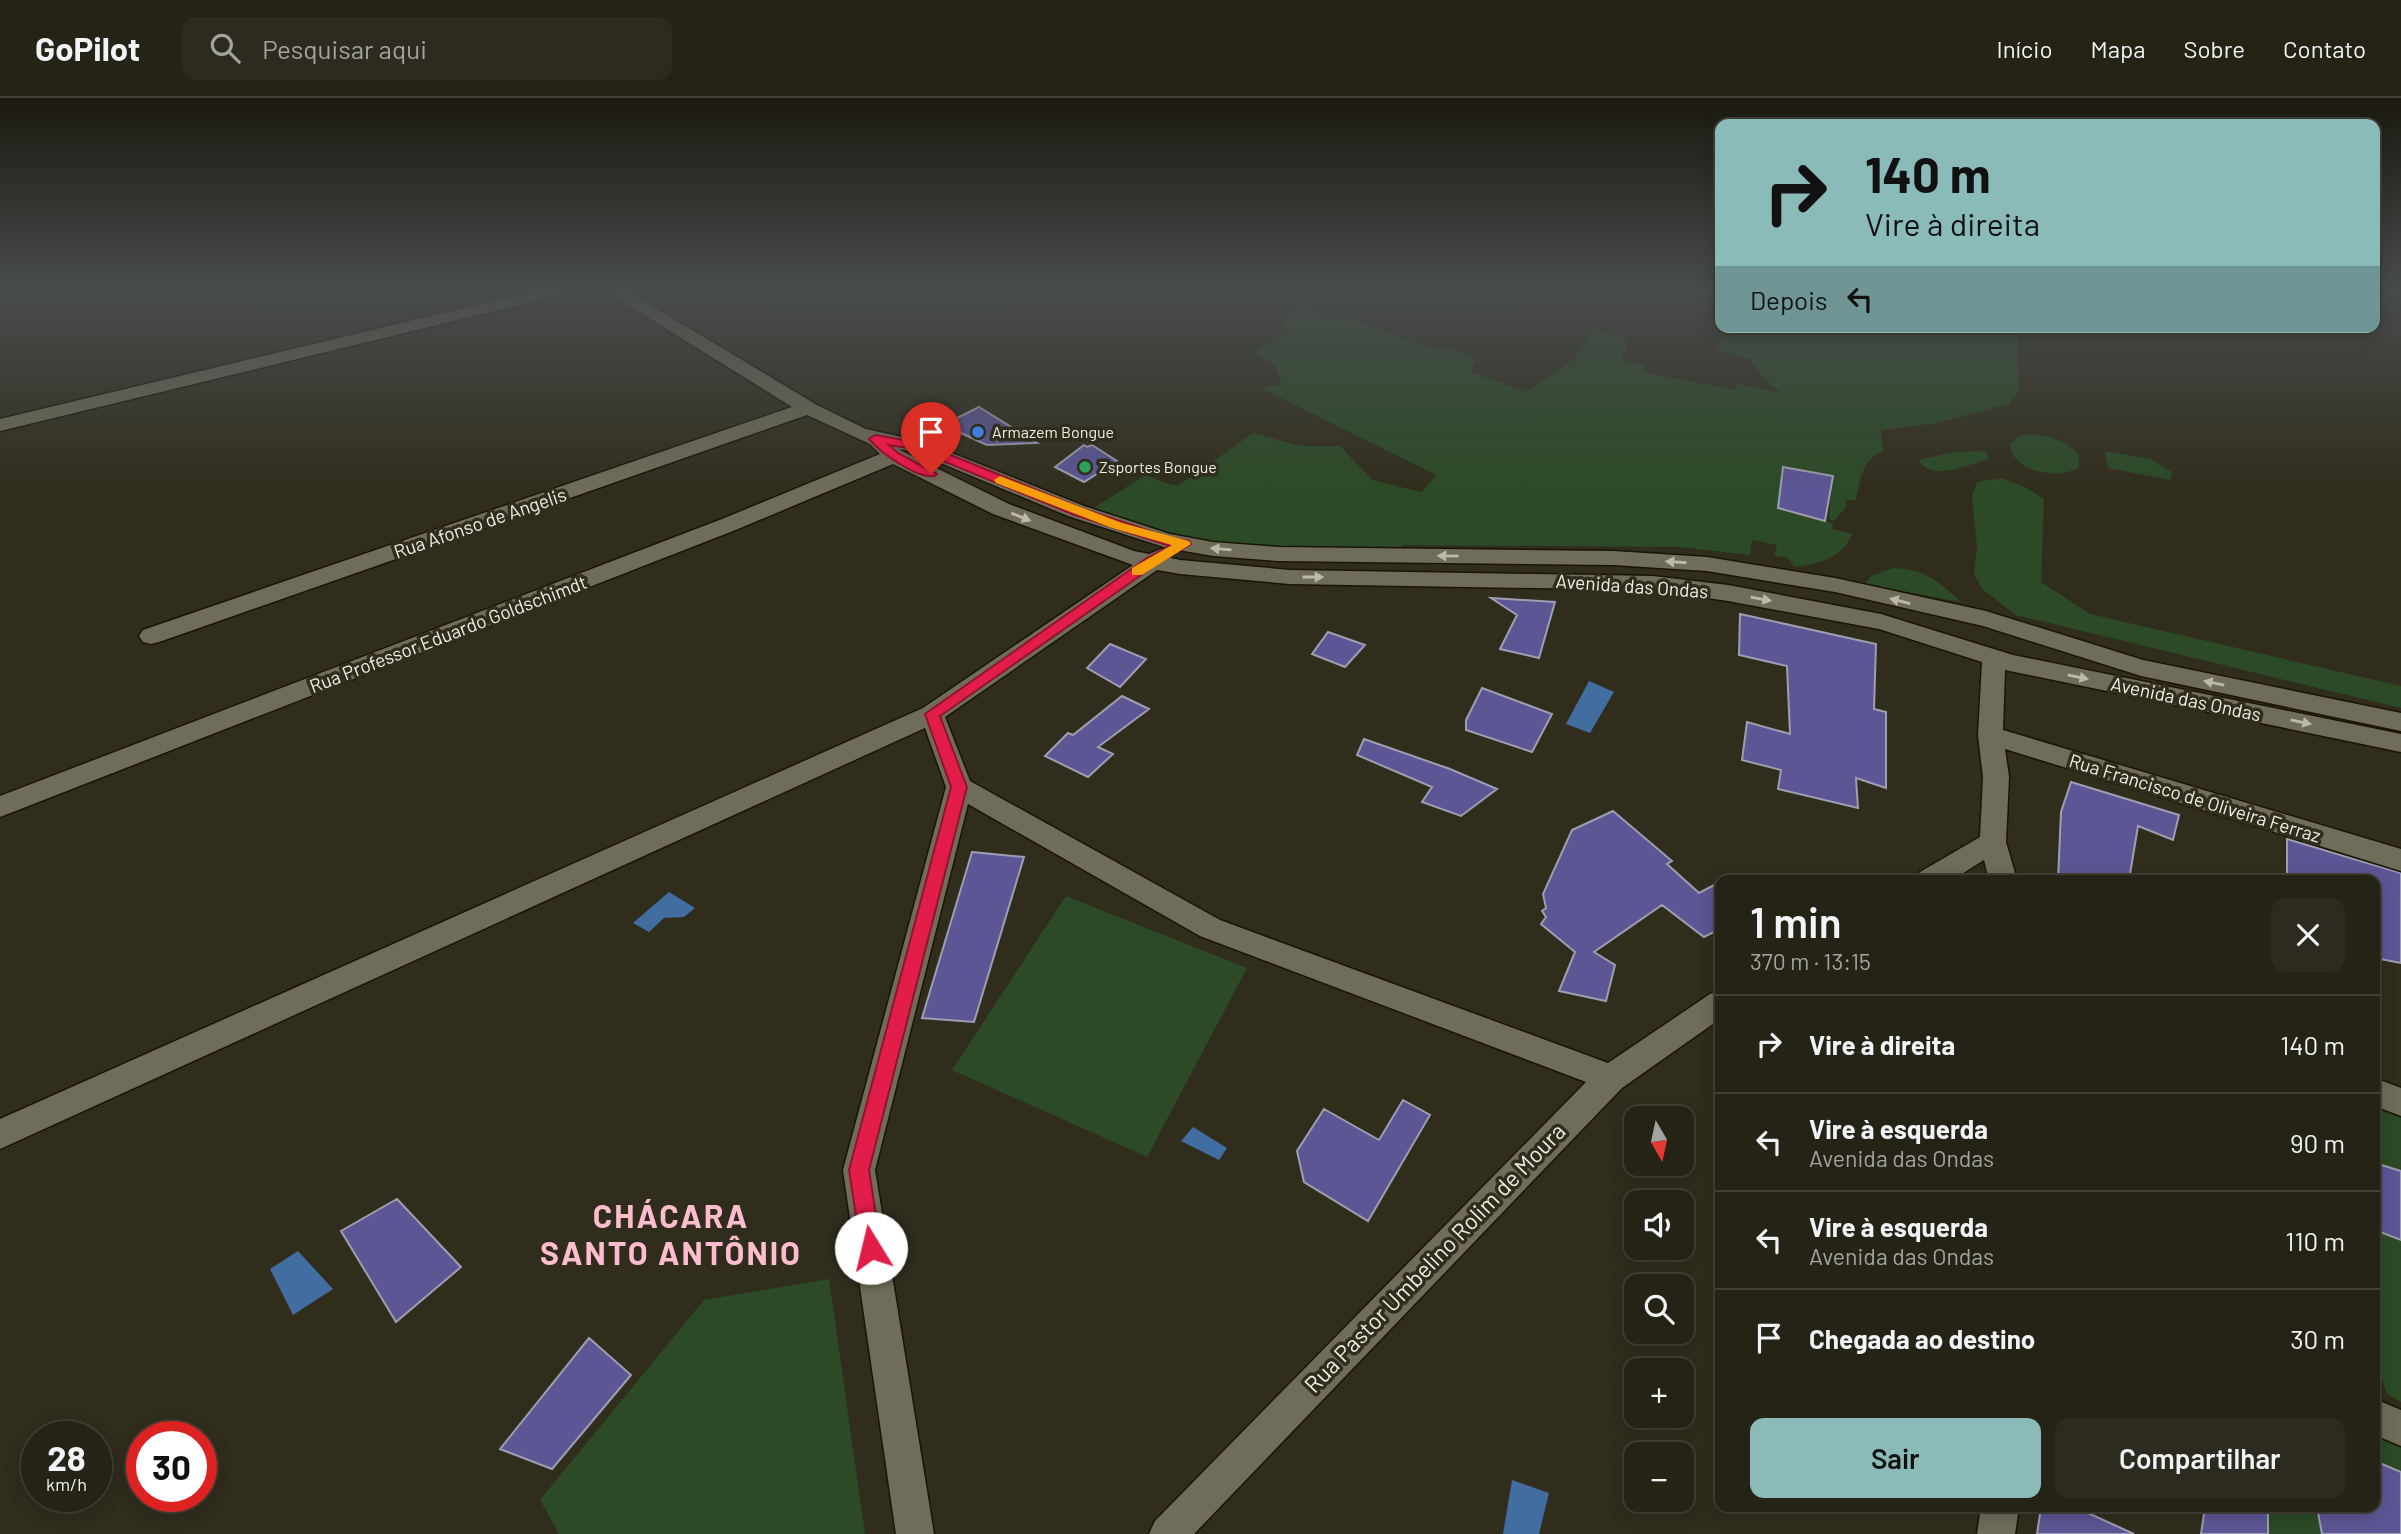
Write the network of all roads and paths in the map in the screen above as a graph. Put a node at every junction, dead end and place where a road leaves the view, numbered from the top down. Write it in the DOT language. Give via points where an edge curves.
graph roads {
  1 [pos="287,356"];
  2 [pos="722,356"];
  3 [pos="808,408"];
  4 [pos="0,425"];
  5 [pos="875,439"];
  6 [pos="894,456"];
  7 [pos="973,470"];
  8 [pos="1007,482"];
  9 [pos="953,484"];
  10 [pos="981,498"];
  11 [pos="1184,544"];
  12 [pos="1152,561"];
  13 [pos="1846,615"];
  14 [pos="1986,619"];
  15 [pos="2038,634"];
  16 [pos="151,636"];
  17 [pos="2003,660"];
  18 [pos="932,714"];
  19 [pos="2401,722"];
  20 [pos="1990,735"];
  21 [pos="2401,743"];
  22 [pos="959,787"];
  23 [pos="0,807"];
  24 [pos="1993,842"];
  25 [pos="2401,860"];
  26 [pos="1938,875"];
  27 [pos="2002,875"];
  28 [pos="1715,1006"];
  29 [pos="1611,1078"];
  30 [pos="2380,1094"];
  31 [pos="2401,1102"];
  32 [pos="0,1134"];
  33 [pos="2380,1419"];
  34 [pos="2401,1428"];
  35 [pos="1999,1512"];
  36 [pos="915,1534"];
  37 [pos="1168,1534"];
  38 [pos="1996,1534"];
  1 -- 4 [label="street"];
  2 -- 3 [label="street, Avenida das Ondas"];
  3 -- 5 [label="street, Avenida das Ondas"];
  3 -- 16 [label="street, Rua Afonso de Angelis"];
  5 -- 6 [label="street, Avenida das Ondas"];
  5 -- 7 [label="street, Avenida das Ondas" via="917,446"];
  6 -- 9 [label="street, Avenida das Ondas"];
  6 -- 23 [label="street, Rua Professor Eduardo Goldschimdt"];
  7 -- 8 [label="street, Avenida das Ondas"];
  7 -- 9 [label="street"];
  8 -- 10 [label="street"];
  8 -- 11 [label="street, Avenida das Ondas" via="1117,526"];
  9 -- 10 [label="street, Avenida das Ondas"];
  10 -- 12 [label="street, Avenida das Ondas, one-way" via="1065,534"];
  11 -- 12 [label="street"];
  14 -- 11 [label="street, Avenida das Ondas, one-way" via="1835,585 1707,564 1613,558 1278,554"];
  12 -- 13 [label="street, Avenida das Ondas, one-way" via="1290,577 1653,583"];
  12 -- 18 [label="street"];
  13 -- 14 [label="street" via="1928,627 1947,624 1948,617"];
  13 -- 17 [label="street, Avenida das Ondas"];
  14 -- 15 [label="street, Avenida das Ondas"];
  15 -- 17 [label="street" via="2011,635 2000,643"];
  19 -- 15 [label="street, Avenida das Ondas, one-way" via="2141,668"];
  17 -- 20 [label="street"];
  17 -- 21 [label="street, Avenida das Ondas, one-way"];
  18 -- 22 [label="street"];
  18 -- 32 [label="street"];
  20 -- 24 [label="street" via="1996,777"];
  20 -- 25 [label="street, Rua Francisco de Oliveira Ferraz"];
  22 -- 29 [label="street" via="1210,928"];
  22 -- 36 [label="street" via="859,1170"];
  24 -- 26 [label="street"];
  24 -- 27 [label="street"];
  28 -- 29 [label="street, Rua Pastor Umbelino Rolim de Moura"];
  29 -- 37 [label="street, Rua Pastor Umbelino Rolim de Moura"];
  30 -- 31 [label="street"];
  33 -- 34 [label="street"];
  35 -- 38 [label="street"];
}
